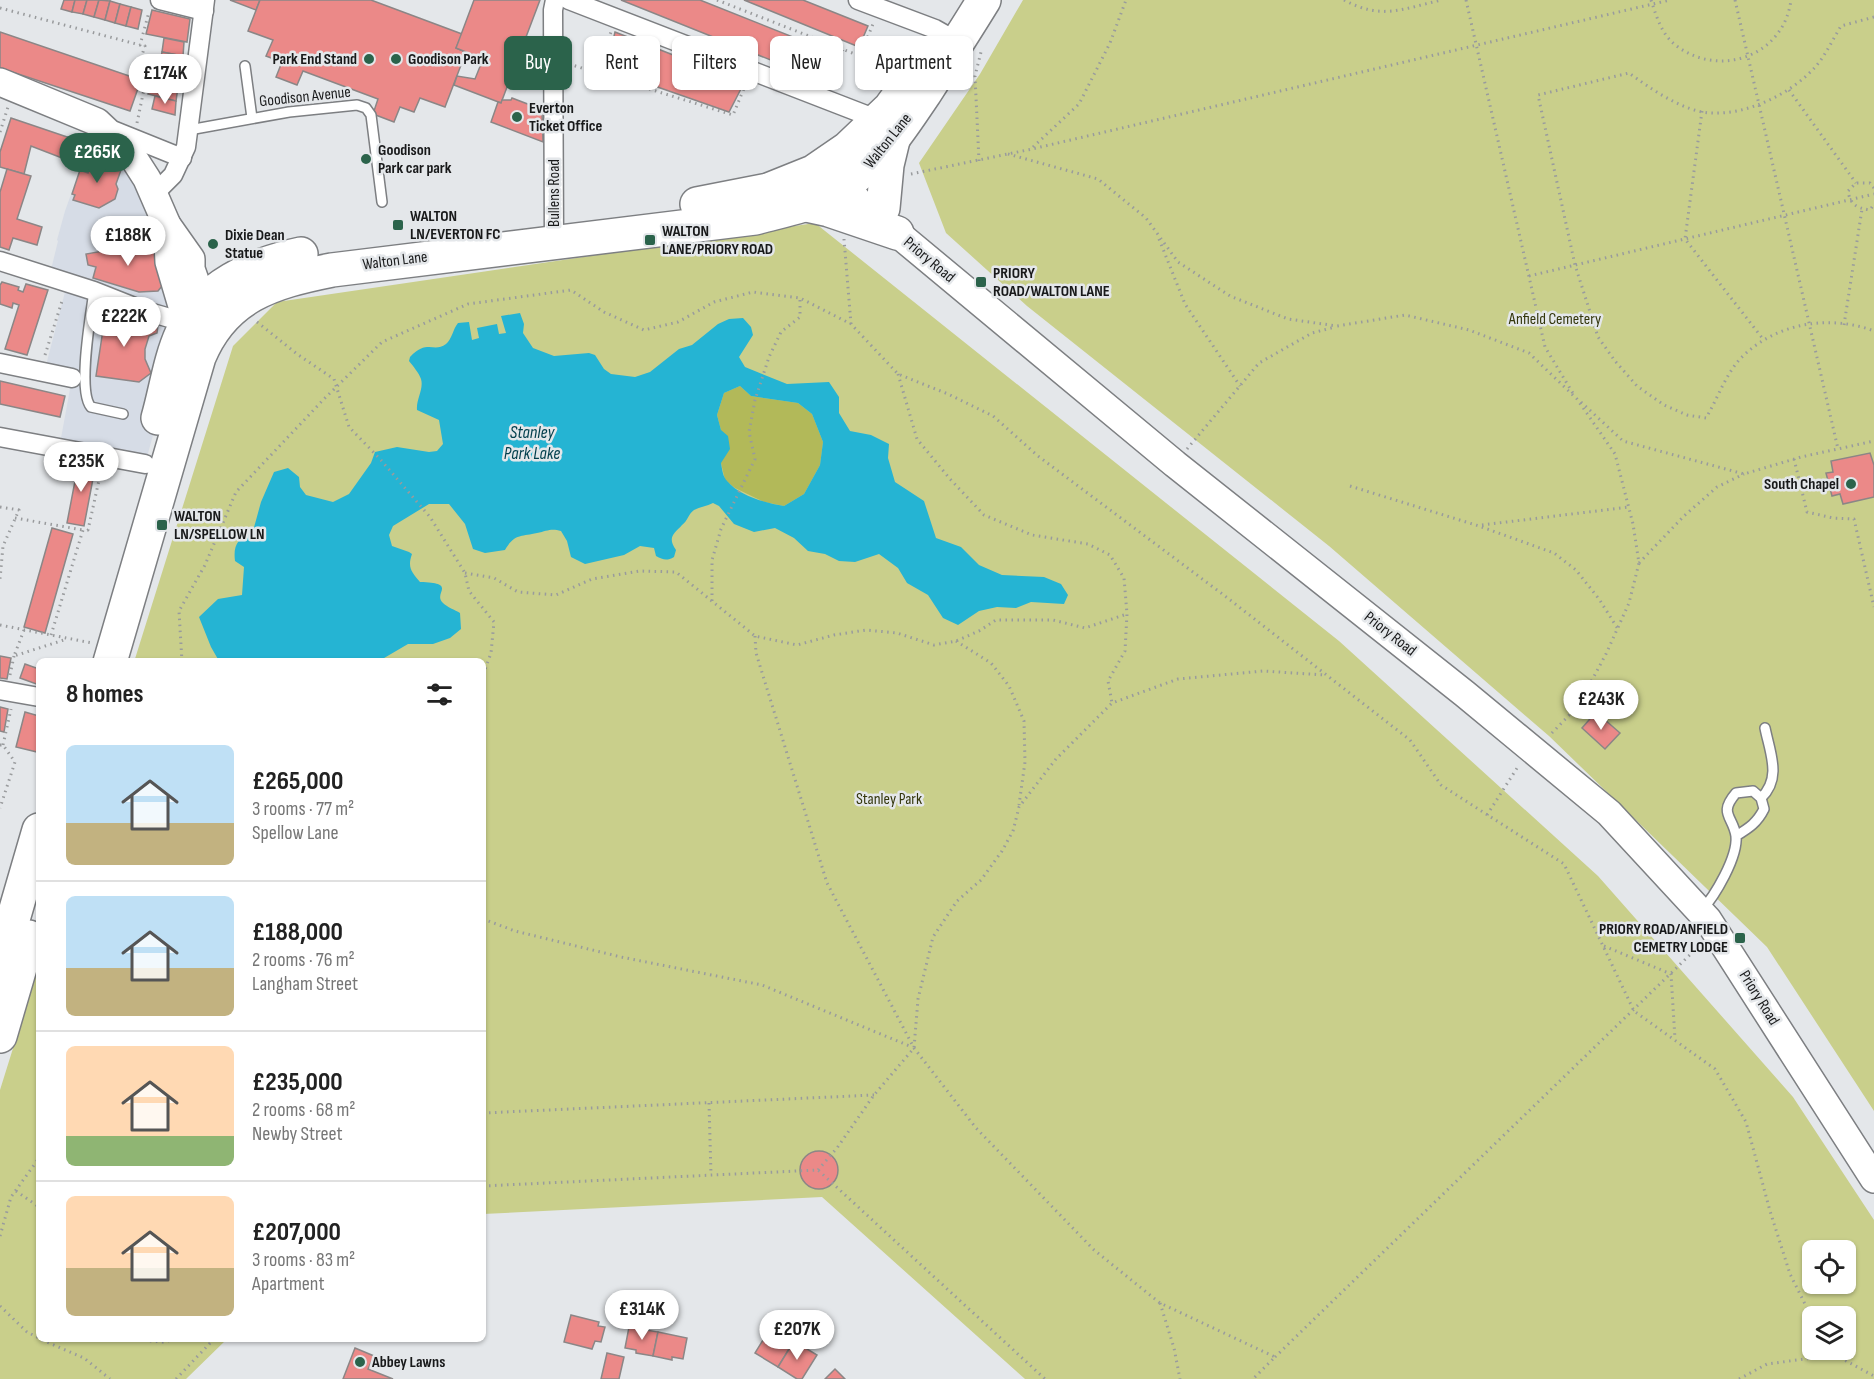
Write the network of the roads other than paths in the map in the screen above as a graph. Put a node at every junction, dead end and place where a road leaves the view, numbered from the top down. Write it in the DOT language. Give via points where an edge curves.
graph roads {
  1 [pos="555,0"];
  2 [pos="569,0"];
  3 [pos="858,0"];
  4 [pos="961,0"];
  5 [pos="984,0"];
  6 [pos="205,5"];
  7 [pos="154,6"];
  8 [pos="951,36"];
  9 [pos="961,36"];
  10 [pos="963,36"];
  11 [pos="245,66"];
  12 [pos="0,82"];
  13 [pos="903,90"];
  14 [pos="918,90"];
  15 [pos="252,118"];
  16 [pos="97,122"];
  17 [pos="189,130"];
  18 [pos="884,130"];
  19 [pos="182,159"];
  20 [pos="847,166"];
  21 [pos="154,194"];
  22 [pos="382,202"];
  23 [pos="806,205"];
  24 [pos="891,223"];
  25 [pos="167,225"];
  26 [pos="554,232"];
  27 [pos="191,259"];
  28 [pos="0,261"];
  29 [pos="249,270"];
  30 [pos="94,291"];
  31 [pos="200,318"];
  32 [pos="0,363"];
  33 [pos="72,378"];
  34 [pos="123,414"];
  35 [pos="0,437"];
  36 [pos="146,464"];
  37 [pos="90,651"];
  38 [pos="7,692"];
  39 [pos="36,697"];
  40 [pos="1765,729"];
  41 [pos="1761,798"];
  42 [pos="1736,836"];
  43 [pos="36,840"];
  44 [pos="36,913"];
  45 [pos="1708,921"];
  46 [pos="0,964"];
  47 [pos="0,1036"];
  48 [pos="1874,1179"];
  1 -- 26 [label="street, Bullens Road"];
  2 -- 18 [label="street" via="866,115"];
  3 -- 8 [label="street"];
  4 -- 9 [label="highway, Walton Lane"];
  5 -- 10 [label="highway, Walton Lane"];
  6 -- 7 [label="street"];
  6 -- 17 [label="street"];
  11 -- 15 [label="lane"];
  12 -- 16 [label="street"];
  13 -- 18 [label="highway, Walton Lane" via="890,108"];
  14 -- 18 [label="highway, Walton Lane"];
  15 -- 17 [label="lane, Goodison Avenue"];
  15 -- 22 [label="lane, Goodison Avenue" via="344,105 366,108 371,115"];
  16 -- 19 [label="street"];
  16 -- 21 [label="street" via="131,154"];
  17 -- 19 [label="street"];
  18 -- 20 [label="highway, Walton Lane" via="875,161"];
  18 -- 24 [label="highway"];
  19 -- 21 [label="street"];
  20 -- 23 [label="highway, Walton Lane"];
  20 -- 24 [label="street, Priory Road"];
  20 -- 26 [label="highway, Walton Lane" via="813,172 749,195"];
  21 -- 25 [label="street"];
  23 -- 24 [label="highway"];
  23 -- 26 [label="highway, Walton Lane" via="755,218"];
  24 -- 45 [label="street, Priory Road" via="1174,464 1609,813"];
  25 -- 27 [label="street"];
  25 -- 31 [label="street" via="169,262"];
  26 -- 29 [label="highway, Walton Lane" via="378,241 285,258"];
  26 -- 31 [label="highway, Walton Lane" via="306,275 272,286 227,313"];
  27 -- 29 [label="street" via="213,272"];
  27 -- 31 [label="street"];
  28 -- 30 [label="street"];
  29 -- 31 [label="highway, Walton Lane" via="217,289"];
  30 -- 31 [label="street" via="142,310"];
  30 -- 34 [label="lane" via="85,395 91,407"];
  31 -- 36 [label="highway, Walton Lane" via="178,344"];
  31 -- 37 [label="highway, Walton Lane" via="199,357"];
  32 -- 33 [label="street"];
  35 -- 36 [label="street"];
  36 -- 37 [label="highway, Walton Lane"];
  38 -- 39 [label="street"];
  40 -- 41 [label="lane" via="1773,780"];
  41 -- 42 [label="lane" via="1764,809 1759,818"];
  41 -- 42 [label="lane" via="1753,791 1736,793 1729,801 1727,811"];
  42 -- 45 [label="lane" via="1732,859 1710,903"];
  43 -- 46 [label="highway"];
  44 -- 47 [label="highway"];
  45 -- 48 [label="street, Priory Road"];
}
